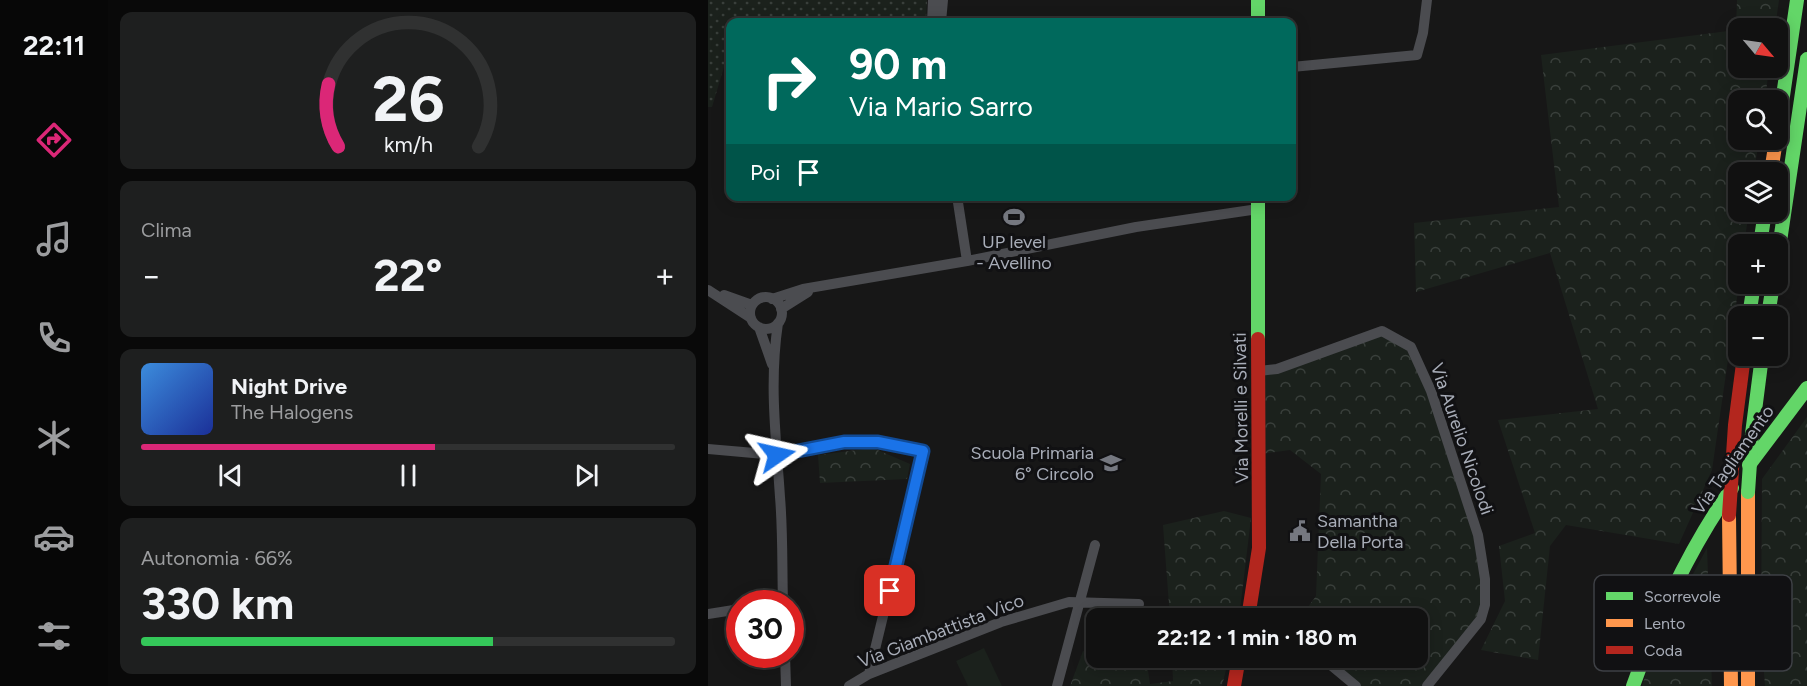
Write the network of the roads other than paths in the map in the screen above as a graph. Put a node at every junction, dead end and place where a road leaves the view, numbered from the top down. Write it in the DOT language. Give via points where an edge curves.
graph roads {
  1 [pos="933,0"];
  2 [pos="943,0"];
  3 [pos="1258,0"];
  4 [pos="1427,0"];
  5 [pos="1797,0"];
  6 [pos="932,18"];
  7 [pos="941,18"];
  8 [pos="1258,18"];
  9 [pos="1807,59"];
  10 [pos="1296,67"];
  11 [pos="1784,90"];
  12 [pos="958,201"];
  13 [pos="1258,203"];
  14 [pos="1781,234"];
  15 [pos="967,261"];
  16 [pos="815,288"];
  17 [pos="708,289"];
  18 [pos="772,299"];
  19 [pos="752,305"];
  20 [pos="781,309"];
  21 [pos="751,318"];
  22 [pos="778,322"];
  23 [pos="759,327"];
  24 [pos="772,364"];
  25 [pos="1743,366"];
  26 [pos="1761,366"];
  27 [pos="1258,371"];
  28 [pos="1807,388"];
  29 [pos="708,449"];
  30 [pos="777,455"];
  31 [pos="1095,545"];
  32 [pos="1682,575"];
  33 [pos="1730,575"];
  34 [pos="1746,575"];
  35 [pos="782,590"];
  36 [pos="1080,602"];
  37 [pos="1139,604"];
  38 [pos="1250,608"];
  39 [pos="726,611"];
  40 [pos="708,614"];
  41 [pos="785,668"];
  42 [pos="1237,668"];
  43 [pos="1334,668"];
  44 [pos="1639,671"];
  45 [pos="1731,671"];
  46 [pos="1748,671"];
  47 [pos="869,674"];
  48 [pos="786,686"];
  49 [pos="849,686"];
  50 [pos="1057,686"];
  51 [pos="1234,686"];
  52 [pos="1356,686"];
  53 [pos="1427,686"];
  54 [pos="1634,686"];
  55 [pos="1731,686"];
  56 [pos="1748,686"];
  1 -- 6 [label="street"];
  2 -- 7 [label="street"];
  3 -- 8 [label="main road"];
  4 -- 10 [label="street" via="1417,56"];
  5 -- 11 [label="main road"];
  9 -- 14 [label="main road"];
  12 -- 15 [label="street"];
  13 -- 15 [label="street"];
  13 -- 27 [label="main road, Via Morelli e Silvati"];
  15 -- 16 [label="street"];
  16 -- 18 [label="street"];
  16 -- 20 [label="street"];
  17 -- 19 [label="street"];
  17 -- 21 [label="street"];
  18 -- 19 [label="street" via="760,298"];
  18 -- 20 [label="street"];
  19 -- 21 [label="street"];
  20 -- 22 [label="street"];
  21 -- 23 [label="street"];
  22 -- 23 [label="street" via="768,329"];
  22 -- 24 [label="street"];
  23 -- 24 [label="street"];
  24 -- 30 [label="street"];
  25 -- 33 [label="main road, bridge" via="1729,515"];
  26 -- 34 [label="main road, bridge" via="1752,434"];
  27 -- 38 [label="main road, Via Morelli e Silvati" via="1259,548"];
  27 -- 53 [label="street, Via Aurelio Nicolodi" via="1277,369 1382,331 1411,347 1431,391 1478,536 1485,579 1481,619"];
  28 -- 32 [label="main road, Via Tagliamento" via="1716,509"];
  29 -- 30 [label="street"];
  30 -- 35 [label="street"];
  30 -- 47 [label="street" via="844,442 878,442 923,451"];
  31 -- 36 [label="street"];
  36 -- 37 [label="street, Via Giambattista Vico"];
  36 -- 47 [label="street, Via Giambattista Vico" via="1001,622"];
  36 -- 50 [label="street"];
  39 -- 40 [label="street"];
  41 -- 48 [label="street"];
  42 -- 51 [label="main road"];
  43 -- 52 [label="street"];
  44 -- 54 [label="main road, Via Tagliamento"];
  45 -- 55 [label="main road, bridge"];
  46 -- 56 [label="main road, bridge"];
  47 -- 49 [label="street, Via Giambattista Vico"];
}
